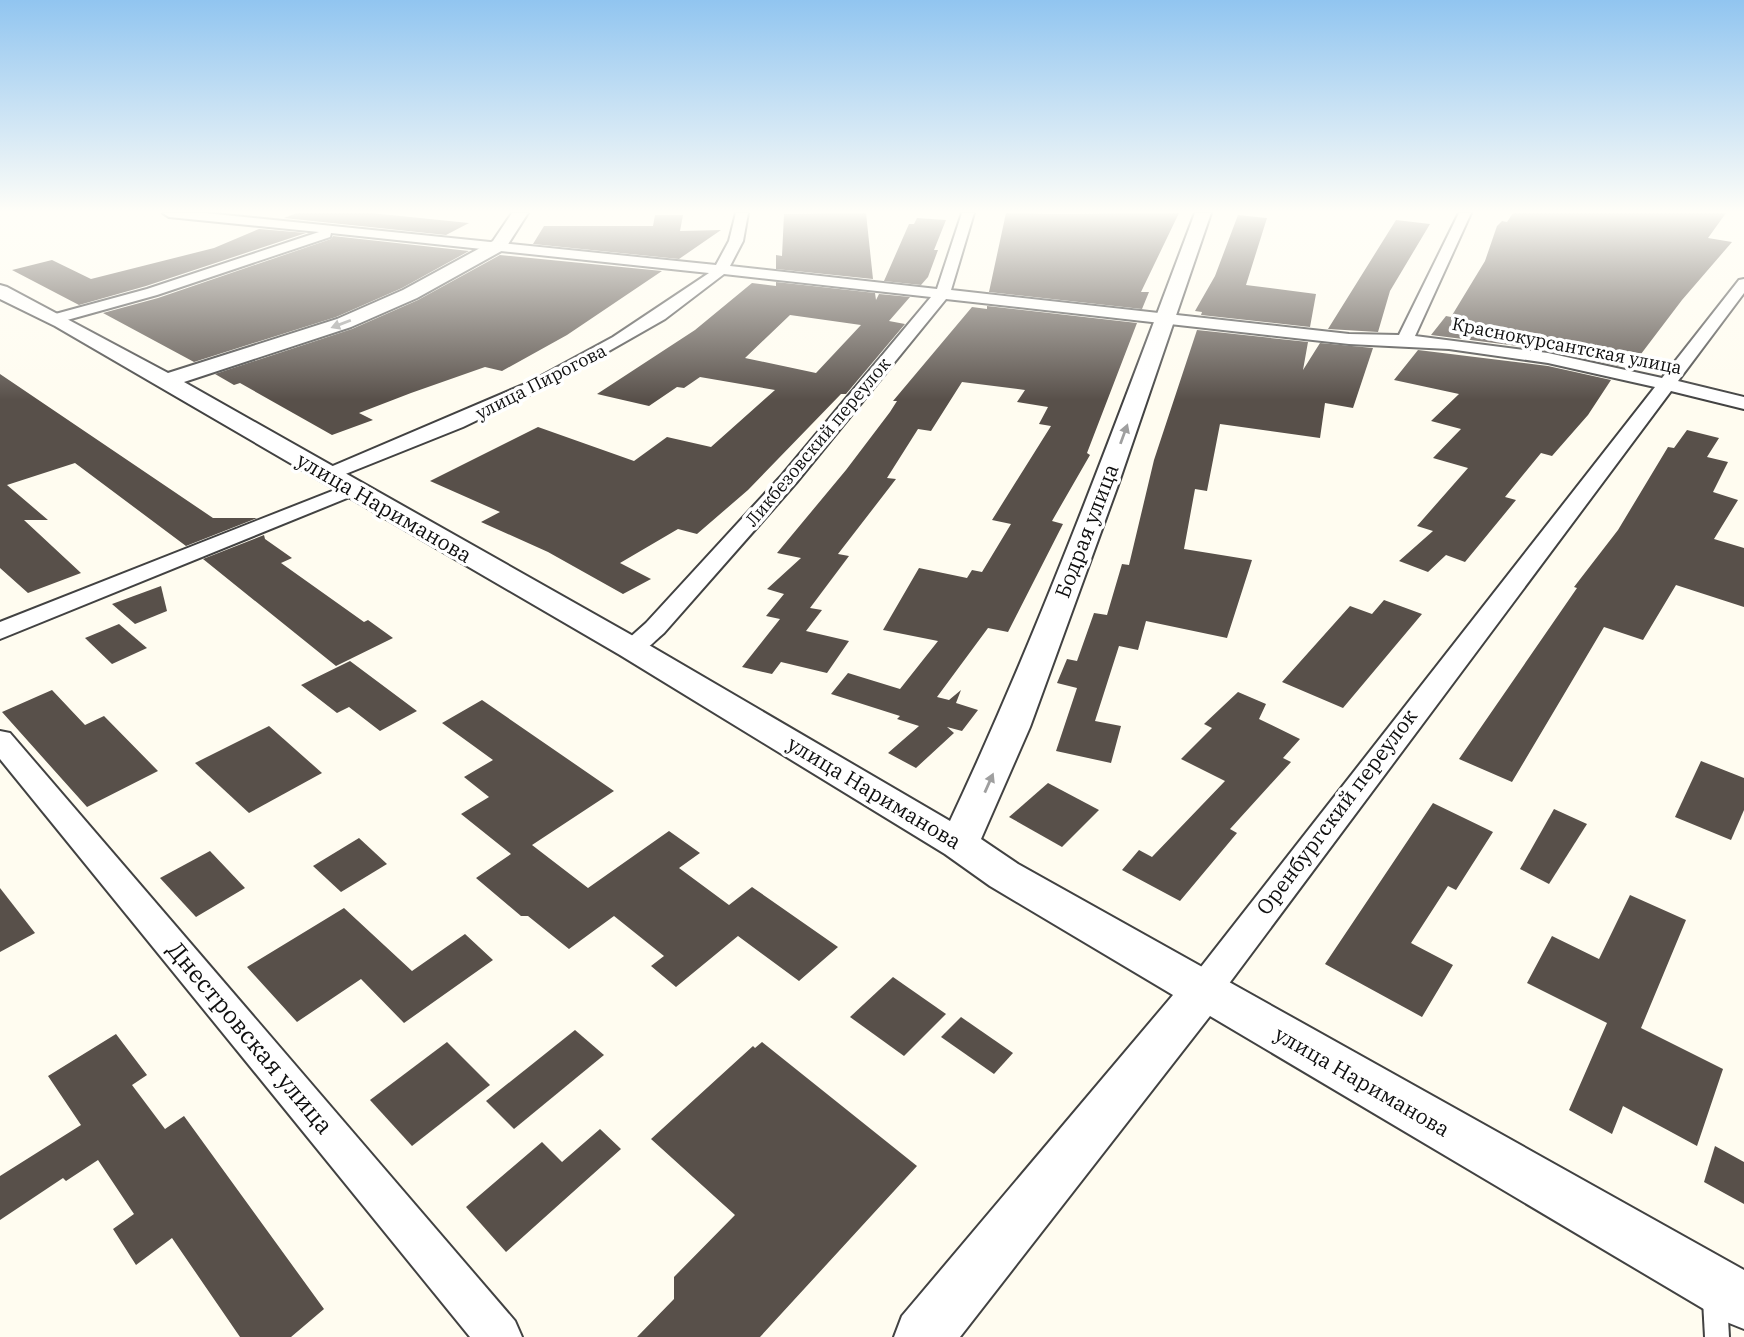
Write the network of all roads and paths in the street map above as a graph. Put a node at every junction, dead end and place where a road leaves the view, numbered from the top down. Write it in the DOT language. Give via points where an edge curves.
graph roads {
  1 [pos="202,275"];
  2 [pos="444,275"];
  3 [pos="713,275"];
  4 [pos="780,275"];
  5 [pos="949,275"];
  6 [pos="1181,275"];
  7 [pos="1436,275"];
  8 [pos="1744,283"];
  9 [pos="0,291"];
  10 [pos="943,293"];
  11 [pos="1167,317"];
  12 [pos="54,319"];
  13 [pos="1406,338"];
  14 [pos="163,382"];
  15 [pos="1665,384"];
  16 [pos="1744,403"];
  17 [pos="339,482"];
  18 [pos="0,631"];
  19 [pos="631,648"];
  20 [pos="0,740"];
  21 [pos="959,844"];
  22 [pos="1203,991"];
  23 [pos="1729,1292"];
  24 [pos="499,1337"];
  25 [pos="923,1337"];
  26 [pos="1717,1337"];
  1 -- 12 [label="street"];
  2 -- 14 [label="street, one-way" via="344,323"];
  3 -- 17 [label="street, улица Пирогова" via="606,350 549,382"];
  4 -- 10 [label="street, Краснокурсантская улица"];
  5 -- 10 [label="street, Ликбезовский переулок"];
  6 -- 11 [label="street, Бодрая улица"];
  7 -- 13 [label="street"];
  8 -- 15 [label="street, Оренбургский переулок"];
  9 -- 12 [label="street, улица Нариманова"];
  10 -- 11 [label="street, Краснокурсантская улица"];
  10 -- 19 [label="street, Ликбезовский переулок" via="789,479 655,628"];
  11 -- 13 [label="street, Краснокурсантская улица" via="1349,339"];
  21 -- 11 [label="street, Бодрая улица, one-way" via="1012,727"];
  12 -- 14 [label="street, улица Нариманова"];
  13 -- 15 [label="street, Краснокурсантская улица" via="1467,344"];
  14 -- 17 [label="street, улица Нариманова"];
  15 -- 16 [label="street, Краснокурсантская улица"];
  15 -- 22 [label="street, Оренбургский переулок"];
  17 -- 18 [label="street, улица Пирогова"];
  17 -- 19 [label="street, улица Нариманова"];
  19 -- 21 [label="street, улица Нариманова"];
  20 -- 24 [label="street, Днестровская улица"];
  21 -- 22 [label="street, улица Нариманова"];
  22 -- 23 [label="street, улица Нариманова"];
  22 -- 25 [label="street, Оренбургский переулок"];
  23 -- 26 [label="lane"];
}
